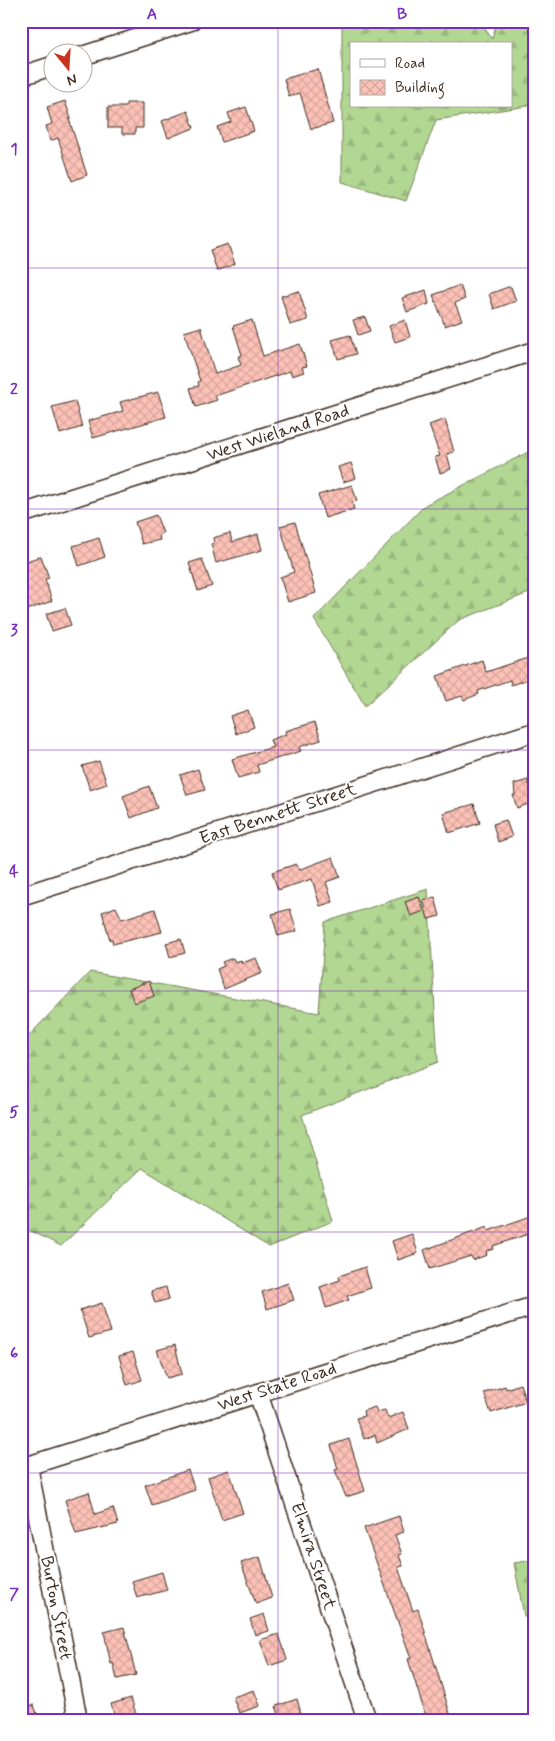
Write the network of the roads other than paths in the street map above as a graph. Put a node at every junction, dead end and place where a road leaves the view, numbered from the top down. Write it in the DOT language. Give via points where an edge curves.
graph roads {
  1 [pos="191,21"];
  2 [pos="92,53"];
  3 [pos="42,69"];
  4 [pos="21,76"];
  5 [pos="534,351"];
  6 [pos="21,514"];
  7 [pos="534,732"];
  8 [pos="21,896"];
  9 [pos="534,1306"];
  10 [pos="258,1393"];
  11 [pos="24,1467"];
  12 [pos="78,1720"];
  13 [pos="367,1720"];
  1 -- 2 [label="street"];
  3 -- 4 [label="street"];
  5 -- 6 [label="street, West Wieland Road"];
  7 -- 8 [label="street, East Bennett Street"];
  9 -- 10 [label="street, West State Road"];
  10 -- 11 [label="street, West State Road"];
  10 -- 13 [label="street, Elmira Street"];
  11 -- 12 [label="street, Burton Street"];
}
